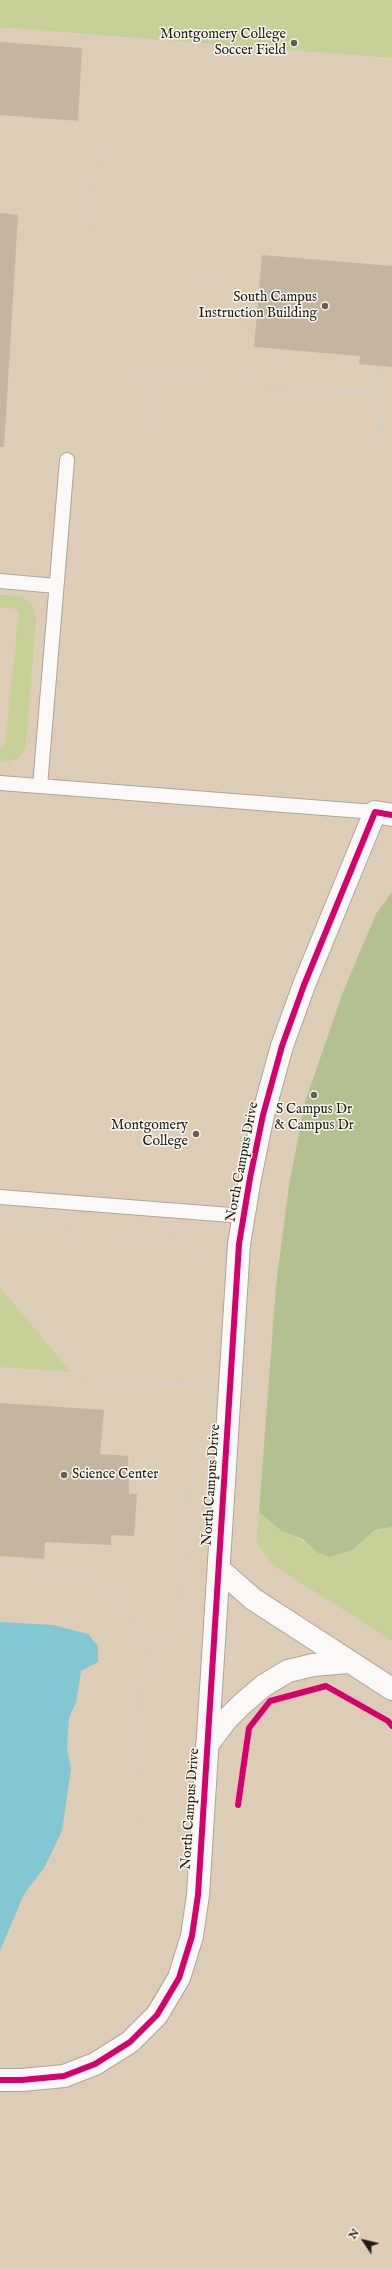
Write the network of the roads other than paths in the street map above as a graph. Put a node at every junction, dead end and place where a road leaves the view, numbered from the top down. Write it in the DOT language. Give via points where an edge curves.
graph roads {
  1 [pos="67,460"];
  2 [pos="0,581"];
  3 [pos="56,586"];
  4 [pos="0,783"];
  5 [pos="40,786"];
  6 [pos="383,814"];
  7 [pos="0,1197"];
  8 [pos="244,1216"];
  9 [pos="219,1569"];
  10 [pos="349,1662"];
  11 [pos="392,1689"];
  12 [pos="207,1745"];
  13 [pos="0,2080"];
  1 -- 3 [label="lane"];
  2 -- 3 [label="lane"];
  3 -- 5 [label="lane"];
  4 -- 5 [label="lane"];
  5 -- 6 [label="lane"];
  6 -- 8 [label="street, North Campus Drive" via="304,985 282,1046 263,1115"];
  7 -- 8 [label="lane"];
  8 -- 9 [label="street, North Campus Drive" via="240,1244"];
  9 -- 10 [label="street" via="253,1599"];
  9 -- 12 [label="street, North Campus Drive"];
  10 -- 11 [label="street"];
  10 -- 12 [label="street" via="313,1665 282,1675 263,1686 226,1720"];
  12 -- 13 [label="street, North Campus Drive" via="198,1895 192,1936 178,1978 157,2015 130,2042 95,2064 64,2076"];
}
